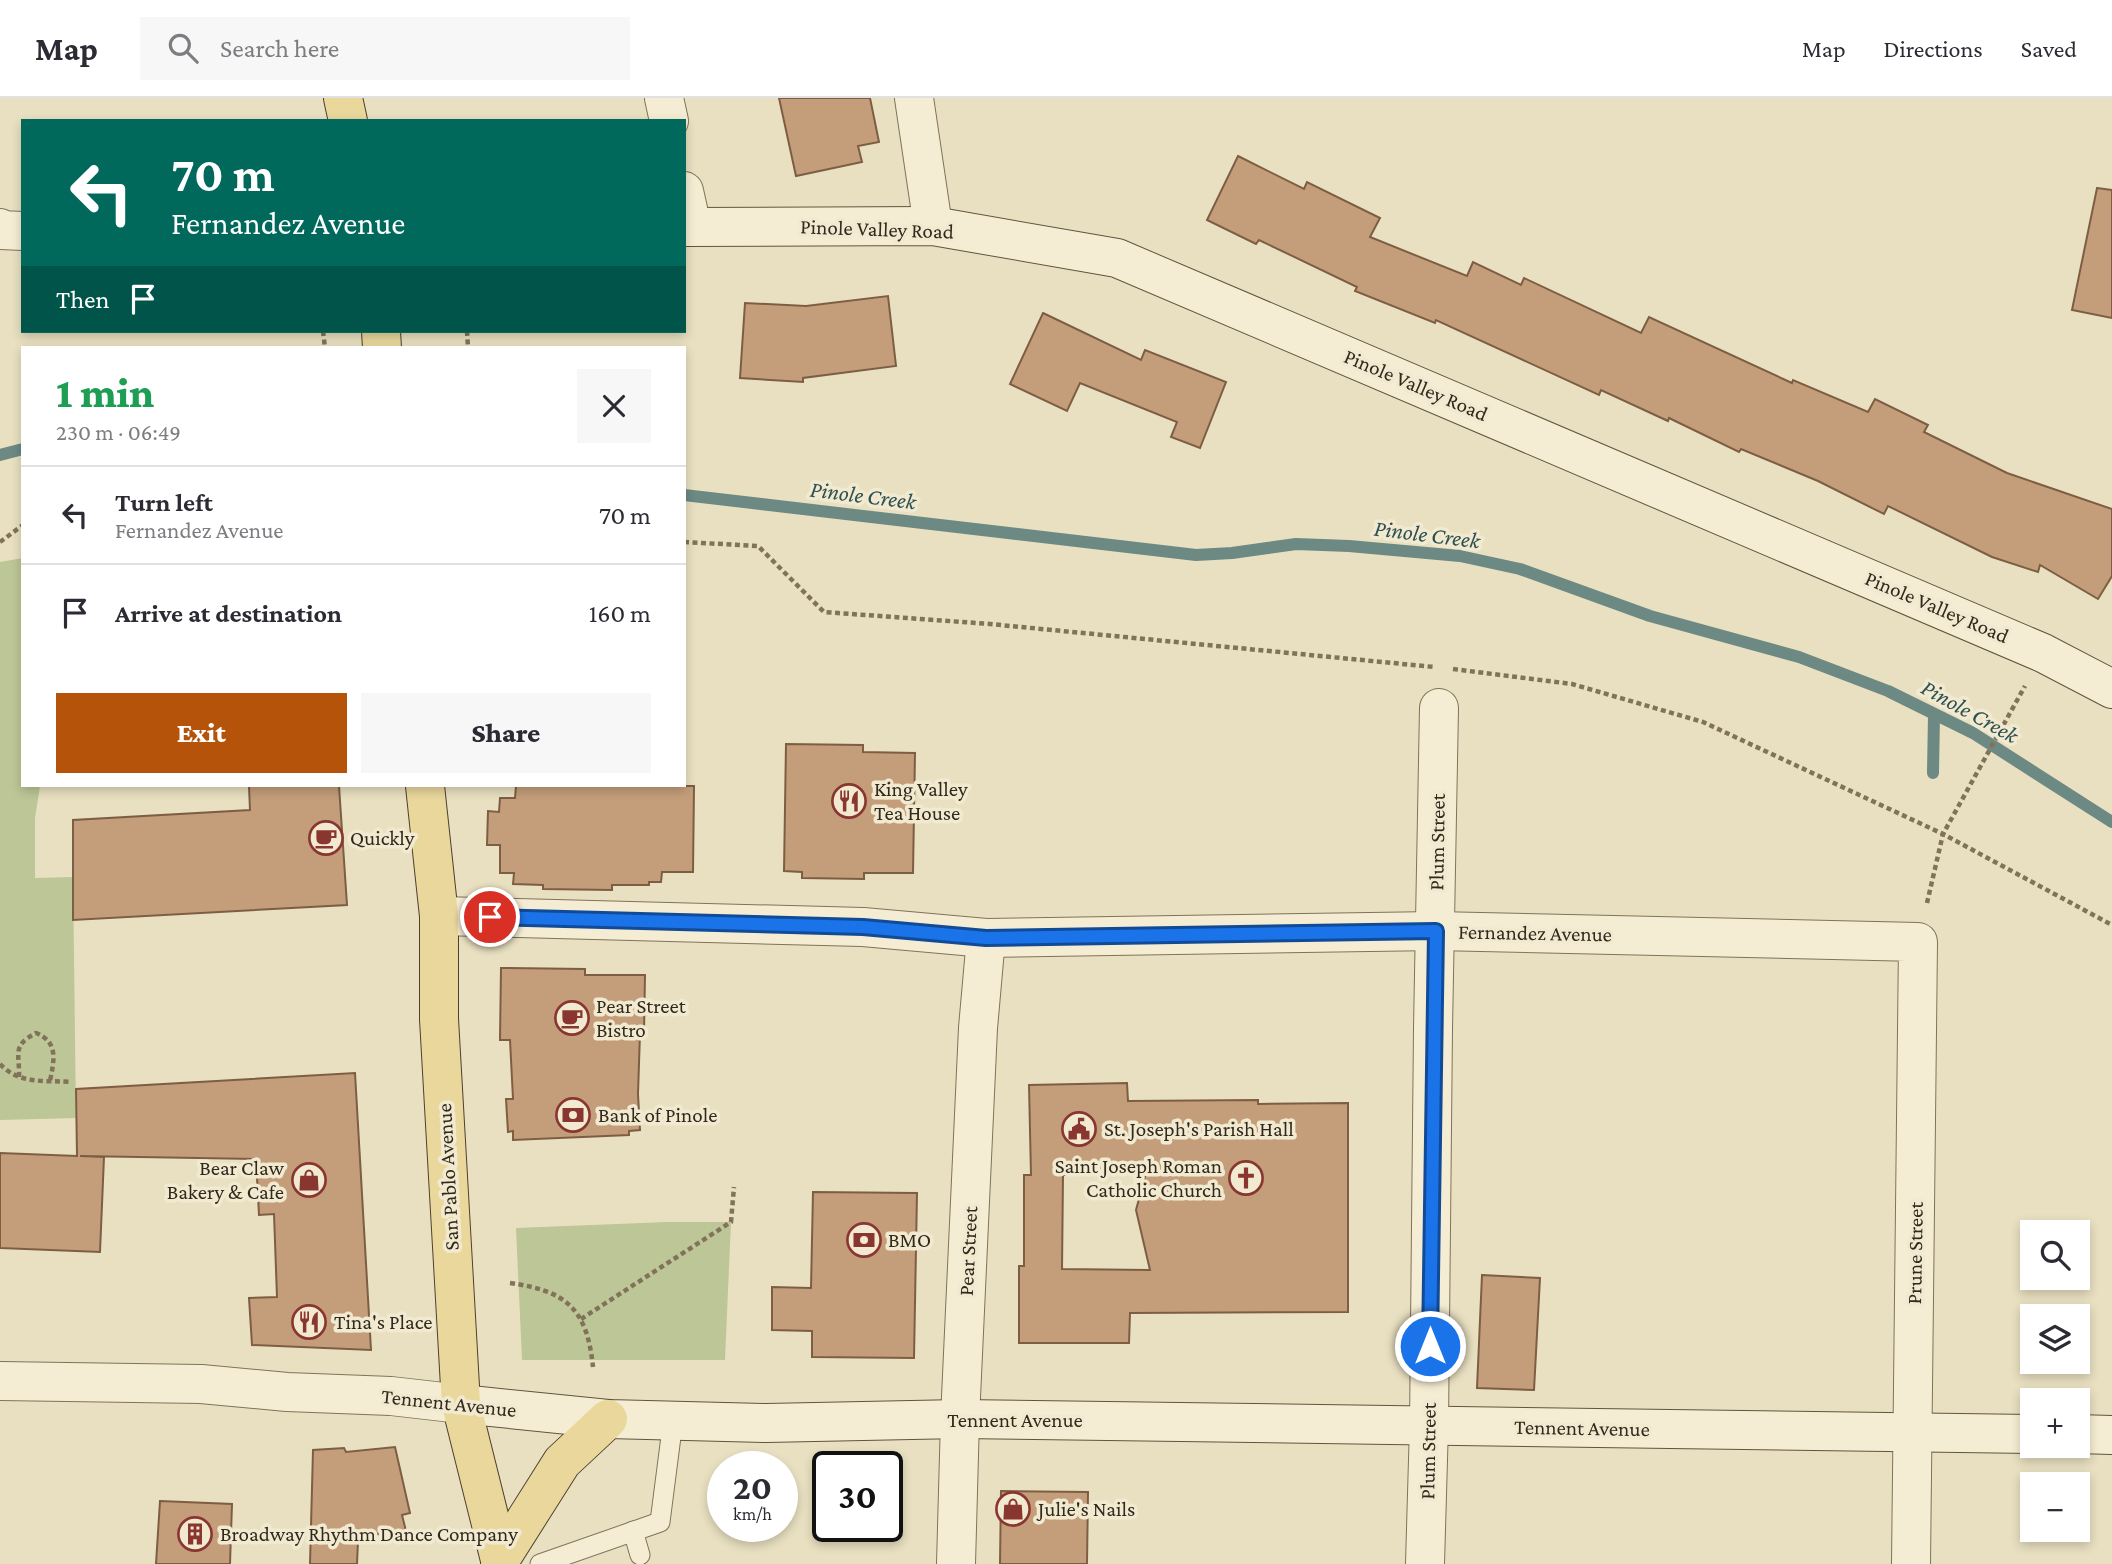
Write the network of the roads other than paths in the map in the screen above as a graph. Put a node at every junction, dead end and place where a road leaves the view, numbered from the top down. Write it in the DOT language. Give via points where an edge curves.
graph roads {
  1 [pos="343,98"];
  2 [pos="664,98"];
  3 [pos="914,98"];
  4 [pos="348,119"];
  5 [pos="669,119"];
  6 [pos="687,215"];
  7 [pos="933,226"];
  8 [pos="0,229"];
  9 [pos="21,231"];
  10 [pos="2112,689"];
  11 [pos="1439,708"];
  12 [pos="425,787"];
  13 [pos="439,916"];
  14 [pos="1436,931"];
  15 [pos="986,938"];
  16 [pos="1918,942"];
  17 [pos="0,1381"];
  18 [pos="461,1404"];
  19 [pos="608,1419"];
  20 [pos="960,1419"];
  21 [pos="673,1421"];
  22 [pos="1429,1425"];
  23 [pos="1913,1434"];
  24 [pos="2020,1434"];
  25 [pos="2090,1434"];
  26 [pos="2112,1435"];
  27 [pos="633,1531"];
  28 [pos="598,1544"];
  29 [pos="640,1555"];
  30 [pos="575,1558"];
  31 [pos="501,1562"];
  32 [pos="604,1563"];
  33 [pos="540,1564"];
  34 [pos="956,1564"];
  35 [pos="1425,1564"];
  36 [pos="1911,1564"];
  1 -- 4 [label="main road"];
  2 -- 5 [label="street"];
  3 -- 7 [label="street"];
  6 -- 7 [label="street, Pinole Valley Road"];
  7 -- 10 [label="street, Pinole Valley Road" via="1117,258 2043,653"];
  8 -- 9 [label="street"];
  11 -- 14 [label="street, Plum Street"];
  12 -- 13 [label="main road, San Pablo Avenue"];
  13 -- 15 [label="street, Fernandez Avenue" via="863,927"];
  13 -- 18 [label="main road, San Pablo Avenue" via="439,1019"];
  14 -- 15 [label="street, Fernandez Avenue"];
  14 -- 16 [label="street, Fernandez Avenue"];
  14 -- 22 [label="street, Plum Street"];
  15 -- 20 [label="street, Pear Street"];
  16 -- 23 [label="street, Prune Street"];
  17 -- 18 [label="street, Tennent Avenue" via="201,1384"];
  18 -- 19 [label="street, Tennent Avenue"];
  18 -- 31 [label="main road, San Pablo Avenue"];
  19 -- 21 [label="street, Tennent Avenue"];
  19 -- 31 [label="main road" via="562,1462"];
  20 -- 21 [label="street, Tennent Avenue"];
  20 -- 22 [label="street, Tennent Avenue"];
  20 -- 34 [label="street, Pear Street"];
  21 -- 27 [label="lane" via="660,1522"];
  22 -- 23 [label="street, Tennent Avenue"];
  22 -- 35 [label="street, Plum Street"];
  23 -- 24 [label="street, Tennent Avenue"];
  23 -- 36 [label="street, Prune Street"];
  25 -- 26 [label="street"];
  27 -- 28 [label="lane"];
  27 -- 29 [label="lane"];
  28 -- 30 [label="lane"];
  28 -- 32 [label="lane"];
  30 -- 33 [label="lane"];
}
